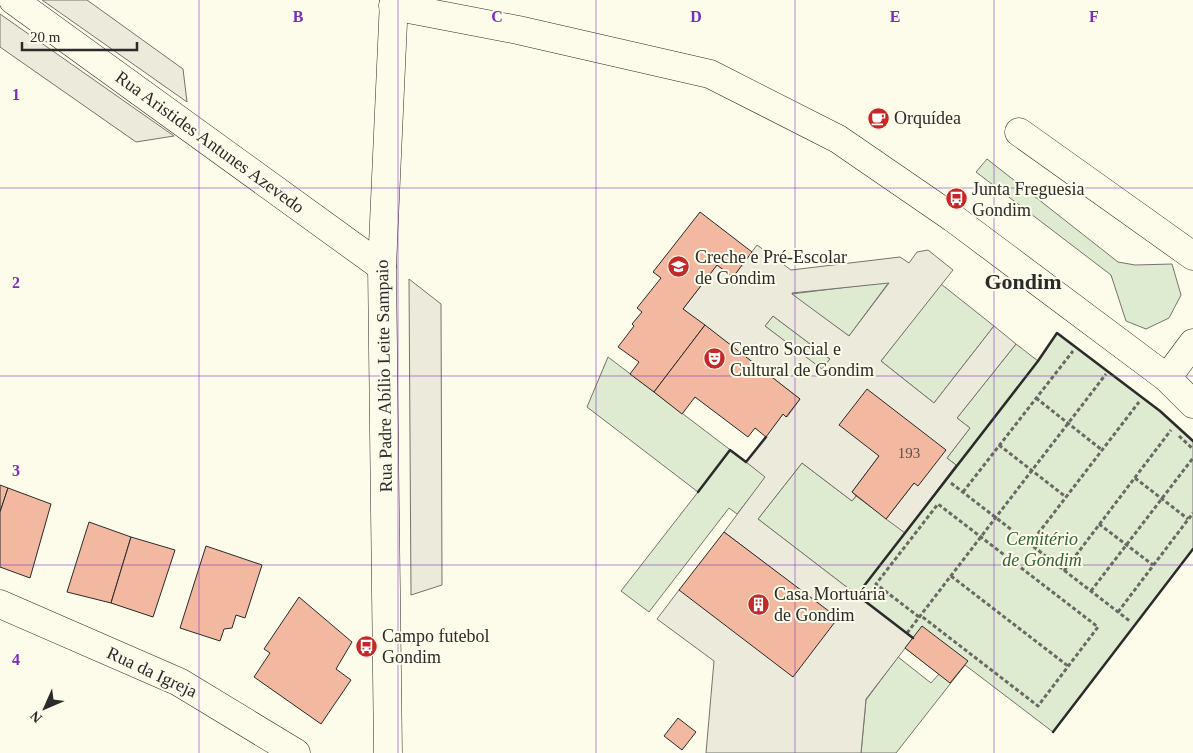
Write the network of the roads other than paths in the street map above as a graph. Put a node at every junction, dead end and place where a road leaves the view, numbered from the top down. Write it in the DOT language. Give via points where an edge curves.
graph roads {
  1 [pos="13,0"];
  2 [pos="394,3"];
  3 [pos="1019,132"];
  4 [pos="1193,256"];
  5 [pos="382,267"];
  6 [pos="1193,343"];
  7 [pos="1167,378"];
  8 [pos="1193,404"];
  9 [pos="0,604"];
  10 [pos="296,753"];
  11 [pos="388,753"];
  1 -- 5 [label="street, Rua Aristides Antunes Azevedo"];
  2 -- 5 [label="street, Rua Padre Abílio Leite Sampaio"];
  2 -- 7 [label="street" via="710,74 838,139 953,218"];
  3 -- 4 [label="street"];
  5 -- 11 [label="street, Rua Padre Abílio Leite Sampaio"];
  6 -- 7 [label="street"];
  7 -- 8 [label="street"];
  9 -- 10 [label="street, Rua da Igreja" via="179,682"];
}
